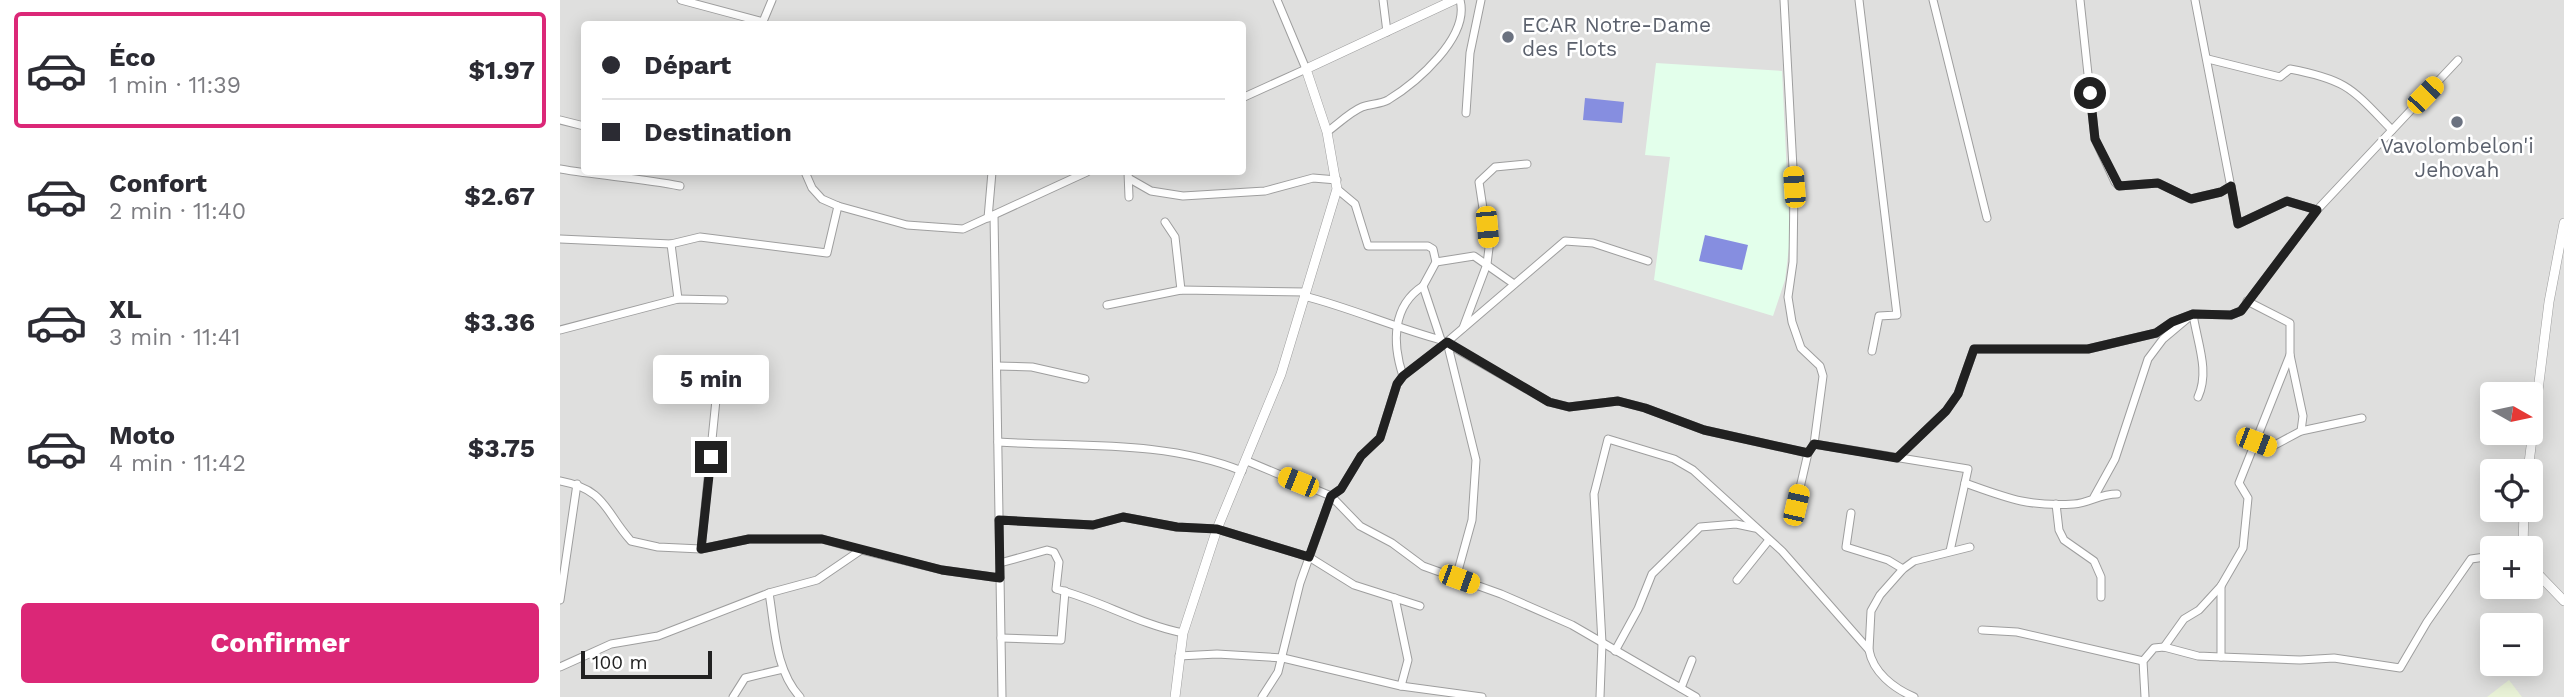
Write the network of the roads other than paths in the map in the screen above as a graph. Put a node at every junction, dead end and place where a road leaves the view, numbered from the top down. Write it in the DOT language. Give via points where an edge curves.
graph roads {
  1 [pos="681,0"];
  2 [pos="772,0"];
  3 [pos="1276,0"];
  4 [pos="1383,0"];
  5 [pos="1460,0"];
  6 [pos="1480,0"];
  7 [pos="1784,0"];
  8 [pos="1859,0"];
  9 [pos="1933,0"];
  10 [pos="2080,0"];
  11 [pos="2195,0"];
  12 [pos="1447,1"];
  13 [pos="715,4"];
  14 [pos="758,21"];
  15 [pos="764,21"];
  16 [pos="1387,32"];
  17 [pos="2208,59"];
  18 [pos="2458,60"];
  19 [pos="1306,69"];
  20 [pos="1246,95"];
  21 [pos="1466,113"];
  22 [pos="560,120"];
  23 [pos="581,125"];
  24 [pos="2392,130"];
  25 [pos="1327,132"];
  26 [pos="1527,164"];
  27 [pos="560,169"];
  28 [pos="581,173"];
  29 [pos="592,175"];
  30 [pos="806,175"];
  31 [pos="992,175"];
  32 [pos="1081,175"];
  33 [pos="1129,175"];
  34 [pos="1337,184"];
  35 [pos="680,186"];
  36 [pos="2231,186"];
  37 [pos="1129,197"];
  38 [pos="838,206"];
  39 [pos="2317,210"];
  40 [pos="991,217"];
  41 [pos="1987,218"];
  42 [pos="1166,222"];
  43 [pos="2564,223"];
  44 [pos="560,239"];
  45 [pos="671,244"];
  46 [pos="1648,261"];
  47 [pos="1436,262"];
  48 [pos="1487,264"];
  49 [pos="1514,284"];
  50 [pos="1423,286"];
  51 [pos="1181,290"];
  52 [pos="1305,294"];
  53 [pos="678,299"];
  54 [pos="724,300"];
  55 [pos="2247,301"];
  56 [pos="1107,305"];
  57 [pos="2193,314"];
  58 [pos="1396,328"];
  59 [pos="1463,328"];
  60 [pos="560,330"];
  61 [pos="1444,341"];
  62 [pos="1872,351"];
  63 [pos="2290,355"];
  64 [pos="720,360"];
  65 [pos="997,366"];
  66 [pos="1403,376"];
  67 [pos="1085,379"];
  68 [pos="2197,397"];
  69 [pos="2362,418"];
  70 [pos="2301,431"];
  71 [pos="998,442"];
  72 [pos="2256,442"];
  73 [pos="1814,444"];
  74 [pos="1808,453"];
  75 [pos="1897,458"];
  76 [pos="2529,459"];
  77 [pos="1247,461"];
  78 [pos="1242,471"];
  79 [pos="560,481"];
  80 [pos="1965,483"];
  81 [pos="577,485"];
  82 [pos="2117,494"];
  83 [pos="1331,496"];
  84 [pos="2094,496"];
  85 [pos="2056,504"];
  86 [pos="1796,505"];
  87 [pos="1851,513"];
  88 [pos="999,520"];
  89 [pos="1755,528"];
  90 [pos="1217,529"];
  91 [pos="1769,540"];
  92 [pos="1970,547"];
  93 [pos="701,549"];
  94 [pos="861,550"];
  95 [pos="1950,551"];
  96 [pos="1309,557"];
  97 [pos="2480,558"];
  98 [pos="1000,564"];
  99 [pos="1903,569"];
  100 [pos="2543,576"];
  101 [pos="1000,578"];
  102 [pos="1456,578"];
  103 [pos="1737,580"];
  104 [pos="2221,586"];
  105 [pos="1065,591"];
  106 [pos="769,593"];
  107 [pos="2101,597"];
  108 [pos="1395,598"];
  109 [pos="560,600"];
  110 [pos="2564,601"];
  111 [pos="1420,606"];
  112 [pos="1982,630"];
  113 [pos="1183,633"];
  114 [pos="1001,638"];
  115 [pos="1602,643"];
  116 [pos="2164,647"];
  117 [pos="1869,650"];
  118 [pos="1615,651"];
  119 [pos="1179,656"];
  120 [pos="2221,657"];
  121 [pos="1283,658"];
  122 [pos="1692,660"];
  123 [pos="2143,660"];
  124 [pos="560,667"];
  125 [pos="783,669"];
  126 [pos="1401,686"];
  127 [pos="1681,688"];
  128 [pos="733,697"];
  129 [pos="800,697"];
  130 [pos="1003,697"];
  131 [pos="1175,697"];
  132 [pos="1262,697"];
  133 [pos="1482,697"];
  134 [pos="1600,697"];
  135 [pos="1696,697"];
  136 [pos="1914,697"];
  137 [pos="2145,697"];
  1 -- 13 [label="street"];
  2 -- 15 [label="street"];
  3 -- 19 [label="street"];
  4 -- 16 [label="street"];
  5 -- 25 [label="street" via="1457,29 1440,58 1387,101 1360,107"];
  6 -- 21 [label="street"];
  7 -- 73 [label="street" via="1794,187 1788,297 1801,348 1820,366 1823,376"];
  8 -- 62 [label="street" via="1896,315 1879,316"];
  9 -- 41 [label="street"];
  10 -- 36 [label="street" via="2095,139 2115,182 2119,186 2158,183 2191,199"];
  11 -- 17 [label="street"];
  12 -- 16 [label="street"];
  13 -- 14 [label="street"];
  16 -- 19 [label="street"];
  17 -- 24 [label="street" via="2280,78 2290,69 2328,77 2346,85"];
  17 -- 36 [label="street"];
  18 -- 24 [label="street"];
  19 -- 20 [label="street"];
  19 -- 25 [label="street"];
  22 -- 23 [label="street"];
  24 -- 39 [label="street"];
  25 -- 34 [label="street"];
  26 -- 48 [label="street" via="1495,167 1479,182 1487,227"];
  27 -- 28 [label="street"];
  29 -- 35 [label="street"];
  30 -- 38 [label="street" via="822,199"];
  31 -- 40 [label="street"];
  32 -- 40 [label="street"];
  33 -- 34 [label="street" via="1151,191 1183,197 1265,191 1313,178"];
  33 -- 37 [label="street"];
  34 -- 47 [label="street" via="1355,204 1368,246 1428,246"];
  34 -- 52 [label="street"];
  36 -- 39 [label="street" via="2238,224 2287,201"];
  38 -- 40 [label="street" via="882,219 943,228 963,229"];
  38 -- 45 [label="street" via="827,253 700,237"];
  39 -- 55 [label="street"];
  40 -- 65 [label="street"];
  42 -- 51 [label="street" via="1175,237"];
  43 -- 76 [label="street"];
  44 -- 45 [label="street"];
  45 -- 53 [label="street"];
  46 -- 49 [label="street" via="1593,243 1565,241"];
  47 -- 48 [label="street" via="1466,255"];
  47 -- 50 [label="street"];
  48 -- 49 [label="street"];
  48 -- 59 [label="street"];
  49 -- 59 [label="street"];
  50 -- 58 [label="street" via="1404,304"];
  50 -- 61 [label="street"];
  51 -- 52 [label="street"];
  51 -- 56 [label="street"];
  52 -- 58 [label="street"];
  52 -- 77 [label="street" via="1281,374"];
  53 -- 54 [label="street"];
  53 -- 60 [label="street"];
  55 -- 57 [label="street" via="2241,311 2231,315"];
  55 -- 63 [label="street" via="2290,323"];
  57 -- 68 [label="street" via="2205,373"];
  57 -- 75 [label="street" via="2156,333 2088,349 1974,349 1958,394 1946,411"];
  57 -- 84 [label="street" via="2163,339 2148,359 2115,458"];
  58 -- 61 [label="street"];
  58 -- 66 [label="street" via="1396,356"];
  59 -- 61 [label="street"];
  61 -- 66 [label="street"];
  61 -- 74 [label="street" via="1549,402 1569,407 1618,401 1704,430"];
  61 -- 102 [label="street" via="1476,460 1472,520"];
  63 -- 70 [label="street" via="2303,416"];
  63 -- 72 [label="street"];
  64 -- 93 [label="street"];
  65 -- 67 [label="street" via="1032,366"];
  65 -- 71 [label="street"];
  66 -- 83 [label="street" via="1380,438"];
  69 -- 70 [label="street"];
  70 -- 72 [label="street" via="2271,447"];
  71 -- 78 [label="street" via="1144,448 1208,457"];
  71 -- 88 [label="street"];
  72 -- 104 [label="street" via="2239,483 2248,498 2243,548"];
  73 -- 74 [label="street"];
  73 -- 75 [label="street"];
  74 -- 86 [label="street"];
  75 -- 80 [label="street" via="1968,469"];
  77 -- 78 [label="street"];
  77 -- 83 [label="street"];
  78 -- 90 [label="street"];
  79 -- 81 [label="street"];
  80 -- 85 [label="street" via="2008,500"];
  80 -- 95 [label="street"];
  81 -- 93 [label="street" via="605,502 631,541"];
  81 -- 109 [label="street"];
  82 -- 84 [label="street"];
  83 -- 96 [label="street"];
  83 -- 102 [label="street" via="1360,526 1423,566"];
  84 -- 85 [label="street" via="2078,504"];
  85 -- 107 [label="street" via="2064,540 2094,561 2101,577"];
  87 -- 99 [label="street" via="1846,547"];
  88 -- 90 [label="street" via="1093,525 1123,517"];
  88 -- 98 [label="street"];
  89 -- 91 [label="street"];
  89 -- 115 [label="street" via="1684,463 1608,439 1594,494"];
  89 -- 118 [label="street" via="1736,524 1700,527 1652,574"];
  90 -- 96 [label="street"];
  90 -- 113 [label="street"];
  91 -- 103 [label="street"];
  91 -- 117 [label="street"];
  92 -- 95 [label="street"];
  93 -- 94 [label="street" via="772,538 822,539"];
  94 -- 101 [label="street" via="942,570"];
  94 -- 106 [label="street" via="817,580"];
  95 -- 99 [label="street" via="1914,561"];
  96 -- 108 [label="street" via="1354,585"];
  96 -- 121 [label="street"];
  97 -- 120 [label="street" via="2471,559 2400,668 2334,658"];
  98 -- 101 [label="street"];
  98 -- 105 [label="street" via="1054,552 1059,562 1056,589"];
  99 -- 117 [label="street" via="1871,611"];
  100 -- 110 [label="street"];
  101 -- 114 [label="street"];
  102 -- 115 [label="street" via="1572,625"];
  104 -- 116 [label="street" via="2199,610 2183,619"];
  104 -- 120 [label="street"];
  105 -- 113 [label="street" via="1153,627"];
  105 -- 114 [label="street" via="1061,640"];
  106 -- 124 [label="street" via="658,636 597,649"];
  106 -- 125 [label="street"];
  108 -- 111 [label="street"];
  108 -- 126 [label="street" via="1408,660"];
  112 -- 123 [label="street" via="2017,632"];
  113 -- 119 [label="street"];
  114 -- 130 [label="street"];
  115 -- 118 [label="street"];
  115 -- 134 [label="street"];
  116 -- 120 [label="street"];
  116 -- 123 [label="street" via="2154,648"];
  117 -- 136 [label="street" via="1872,663 1892,685"];
  118 -- 127 [label="street"];
  119 -- 121 [label="street"];
  119 -- 131 [label="street"];
  121 -- 126 [label="street"];
  121 -- 132 [label="street"];
  122 -- 127 [label="street"];
  123 -- 137 [label="street"];
  125 -- 128 [label="street" via="745,678"];
  125 -- 129 [label="street" via="787,683"];
  126 -- 133 [label="street"];
  127 -- 135 [label="street"];
}
